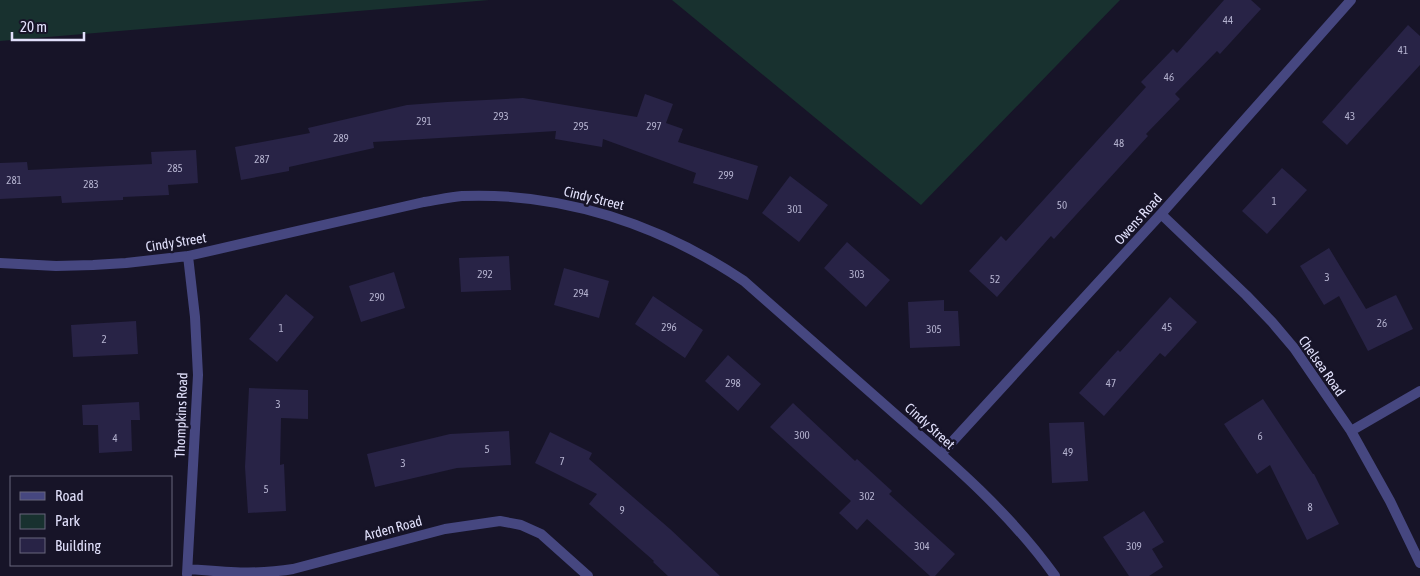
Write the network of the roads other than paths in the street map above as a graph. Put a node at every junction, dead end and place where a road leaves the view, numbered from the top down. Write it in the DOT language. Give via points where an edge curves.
graph roads {
  1 [pos="1351,0"];
  2 [pos="1161,214"];
  3 [pos="188,256"];
  4 [pos="0,263"];
  5 [pos="1420,391"];
  6 [pos="1351,431"];
  7 [pos="941,454"];
  8 [pos="1420,564"];
  9 [pos="187,573"];
  10 [pos="588,576"];
  11 [pos="1055,576"];
  1 -- 2 [label="street, Owens Road"];
  2 -- 6 [label="street, Chelsea Road" via="1272,322 1294,348"];
  2 -- 7 [label="street, Owens Road"];
  3 -- 4 [label="street, Cindy Street" via="126,264 56,266"];
  3 -- 7 [label="street, Cindy Street" via="460,196 526,198 595,210 684,246 744,281"];
  3 -- 9 [label="street, Thompkins Road" via="198,375"];
  5 -- 6 [label="street"];
  6 -- 8 [label="street, Chelsea Road"];
  7 -- 11 [label="street, Cindy Street" via="1012,523"];
  9 -- 10 [label="street, Arden Road" via="253,574 293,569 445,529 500,521 521,525 541,534"];
}
